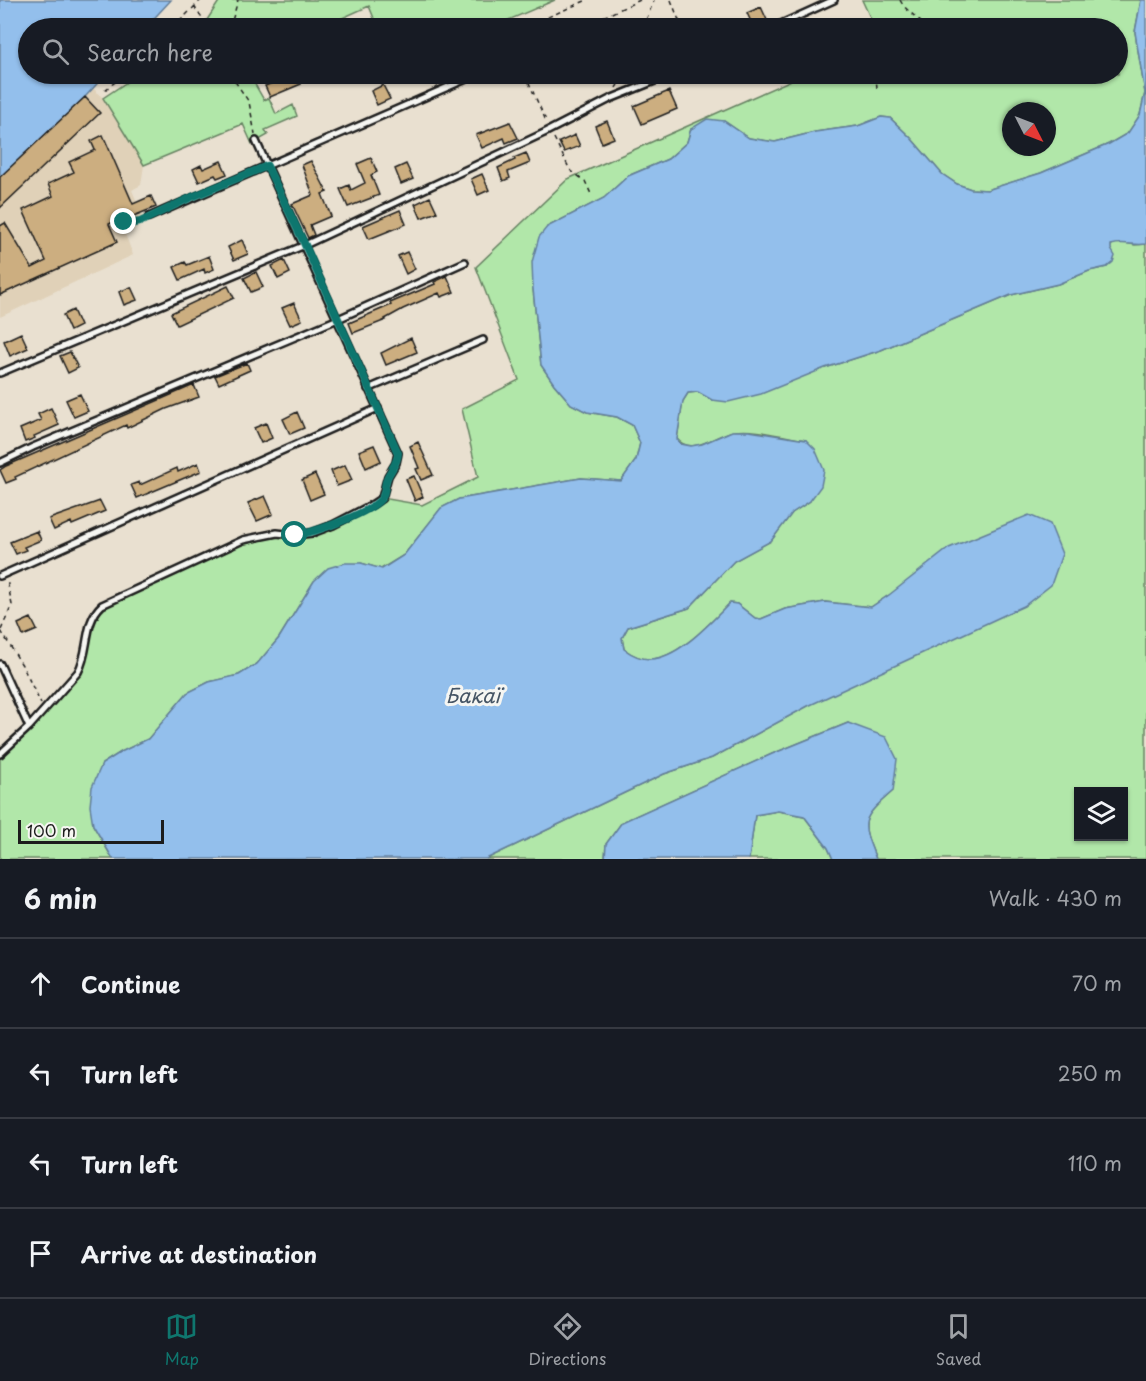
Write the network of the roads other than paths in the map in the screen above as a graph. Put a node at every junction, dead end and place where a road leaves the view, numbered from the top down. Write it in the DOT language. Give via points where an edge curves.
graph roads {
  1 [pos="834,0"];
  2 [pos="794,18"];
  3 [pos="455,84"];
  4 [pos="647,84"];
  5 [pos="256,141"];
  6 [pos="267,166"];
  7 [pos="149,217"];
  8 [pos="305,245"];
  9 [pos="465,262"];
  10 [pos="338,320"];
  11 [pos="483,340"];
  12 [pos="0,373"];
  13 [pos="368,389"];
  14 [pos="378,408"];
  15 [pos="0,463"];
  16 [pos="3,575"];
  17 [pos="0,664"];
  18 [pos="29,727"];
  19 [pos="0,754"];
  1 -- 2 [label="lane"];
  3 -- 6 [label="lane"];
  4 -- 8 [label="lane"];
  5 -- 6 [label="lane"];
  6 -- 7 [label="lane"];
  6 -- 8 [label="lane"];
  8 -- 10 [label="lane"];
  8 -- 12 [label="lane"];
  9 -- 10 [label="lane"];
  10 -- 13 [label="lane"];
  10 -- 15 [label="lane"];
  11 -- 13 [label="lane"];
  13 -- 14 [label="lane"];
  14 -- 16 [label="lane"];
  14 -- 18 [label="lane" via="398,453 382,498 312,533 277,533 243,540 102,605 89,626 84,662"];
  17 -- 18 [label="lane"];
  18 -- 19 [label="lane"];
}
